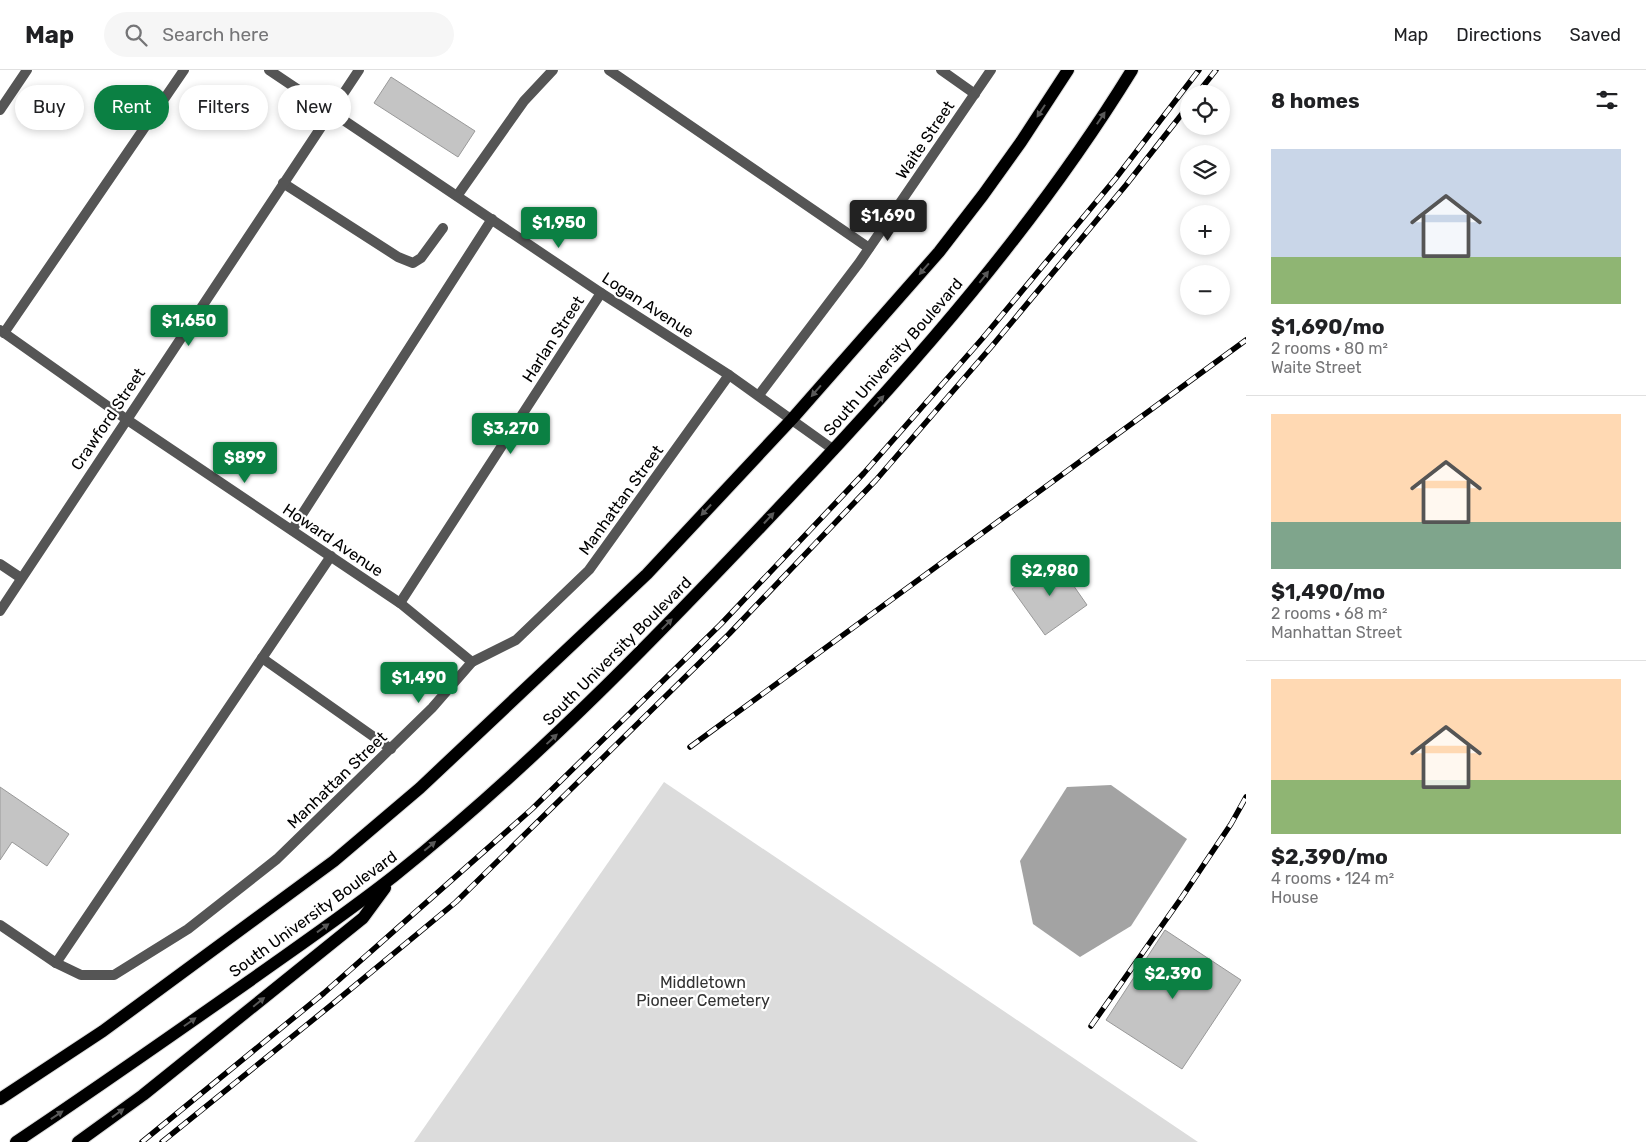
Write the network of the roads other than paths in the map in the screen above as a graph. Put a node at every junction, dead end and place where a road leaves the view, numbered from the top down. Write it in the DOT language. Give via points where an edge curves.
graph roads {
  1 [pos="27,70"];
  2 [pos="184,70"];
  3 [pos="269,70"];
  4 [pos="359,70"];
  5 [pos="553,70"];
  6 [pos="608,70"];
  7 [pos="941,70"];
  8 [pos="992,70"];
  9 [pos="1068,70"];
  10 [pos="1132,70"];
  11 [pos="292,85"];
  12 [pos="348,85"];
  13 [pos="975,94"];
  14 [pos="0,110"];
  15 [pos="351,124"];
  16 [pos="318,130"];
  17 [pos="283,182"];
  18 [pos="457,196"];
  19 [pos="492,219"];
  20 [pos="443,228"];
  21 [pos="869,248"];
  22 [pos="601,293"];
  23 [pos="2,332"];
  24 [pos="729,375"];
  25 [pos="759,396"];
  26 [pos="126,419"];
  27 [pos="792,419"];
  28 [pos="834,450"];
  29 [pos="292,530"];
  30 [pos="331,556"];
  31 [pos="0,564"];
  32 [pos="21,578"];
  33 [pos="400,602"];
  34 [pos="0,610"];
  35 [pos="262,658"];
  36 [pos="472,662"];
  37 [pos="391,748"];
  38 [pos="392,878"];
  39 [pos="0,925"];
  40 [pos="56,963"];
  41 [pos="0,1099"];
  42 [pos="16,1142"];
  43 [pos="78,1142"];
  1 -- 14 [label="street"];
  2 -- 23 [label="street"];
  3 -- 11 [label="street, Logan Avenue"];
  4 -- 12 [label="street, Crawford Street"];
  5 -- 18 [label="street" via="524,101"];
  6 -- 21 [label="street"];
  7 -- 13 [label="street"];
  8 -- 13 [label="street, Waite Street"];
  9 -- 27 [label="main road, South University Boulevard, one-way" via="1021,142 939,252"];
  28 -- 10 [label="main road, South University Boulevard, one-way" via="961,306 1010,244 1070,166"];
  13 -- 21 [label="street, Waite Street"];
  15 -- 18 [label="street, Logan Avenue"];
  16 -- 17 [label="street, Crawford Street"];
  17 -- 20 [label="street" via="398,257 413,263 421,258"];
  17 -- 26 [label="street, Crawford Street"];
  18 -- 19 [label="street, Logan Avenue"];
  19 -- 22 [label="street, Logan Avenue"];
  19 -- 29 [label="street"];
  21 -- 25 [label="street, Waite Street"];
  22 -- 24 [label="street, Logan Avenue"];
  22 -- 33 [label="street, Harlan Street"];
  23 -- 26 [label="street, Howard Avenue"];
  24 -- 25 [label="street, Logan Avenue"];
  24 -- 36 [label="street, Manhattan Street" via="589,570 516,640"];
  25 -- 27 [label="street, Logan Avenue"];
  26 -- 29 [label="street, Howard Avenue"];
  26 -- 32 [label="street, Crawford Street"];
  27 -- 28 [label="street, Logan Avenue"];
  27 -- 41 [label="main road, South University Boulevard, one-way" via="647,574 420,788 334,861 103,1031"];
  38 -- 28 [label="main road, South University Boulevard, one-way" via="491,794 585,707"];
  29 -- 30 [label="street, Howard Avenue"];
  30 -- 33 [label="street, Howard Avenue"];
  30 -- 35 [label="street"];
  31 -- 32 [label="street"];
  32 -- 34 [label="street, Crawford Street"];
  33 -- 36 [label="street, Howard Avenue"];
  35 -- 37 [label="street"];
  35 -- 40 [label="street"];
  36 -- 37 [label="street, Manhattan Street"];
  37 -- 40 [label="street, Manhattan Street" via="277,859 188,929 114,975 81,974"];
  42 -- 38 [label="main road, South University Boulevard, one-way" via="98,1088"];
  43 -- 38 [label="main road, one-way" via="143,1095 363,918"];
  39 -- 40 [label="street, Manhattan Street"];
}
